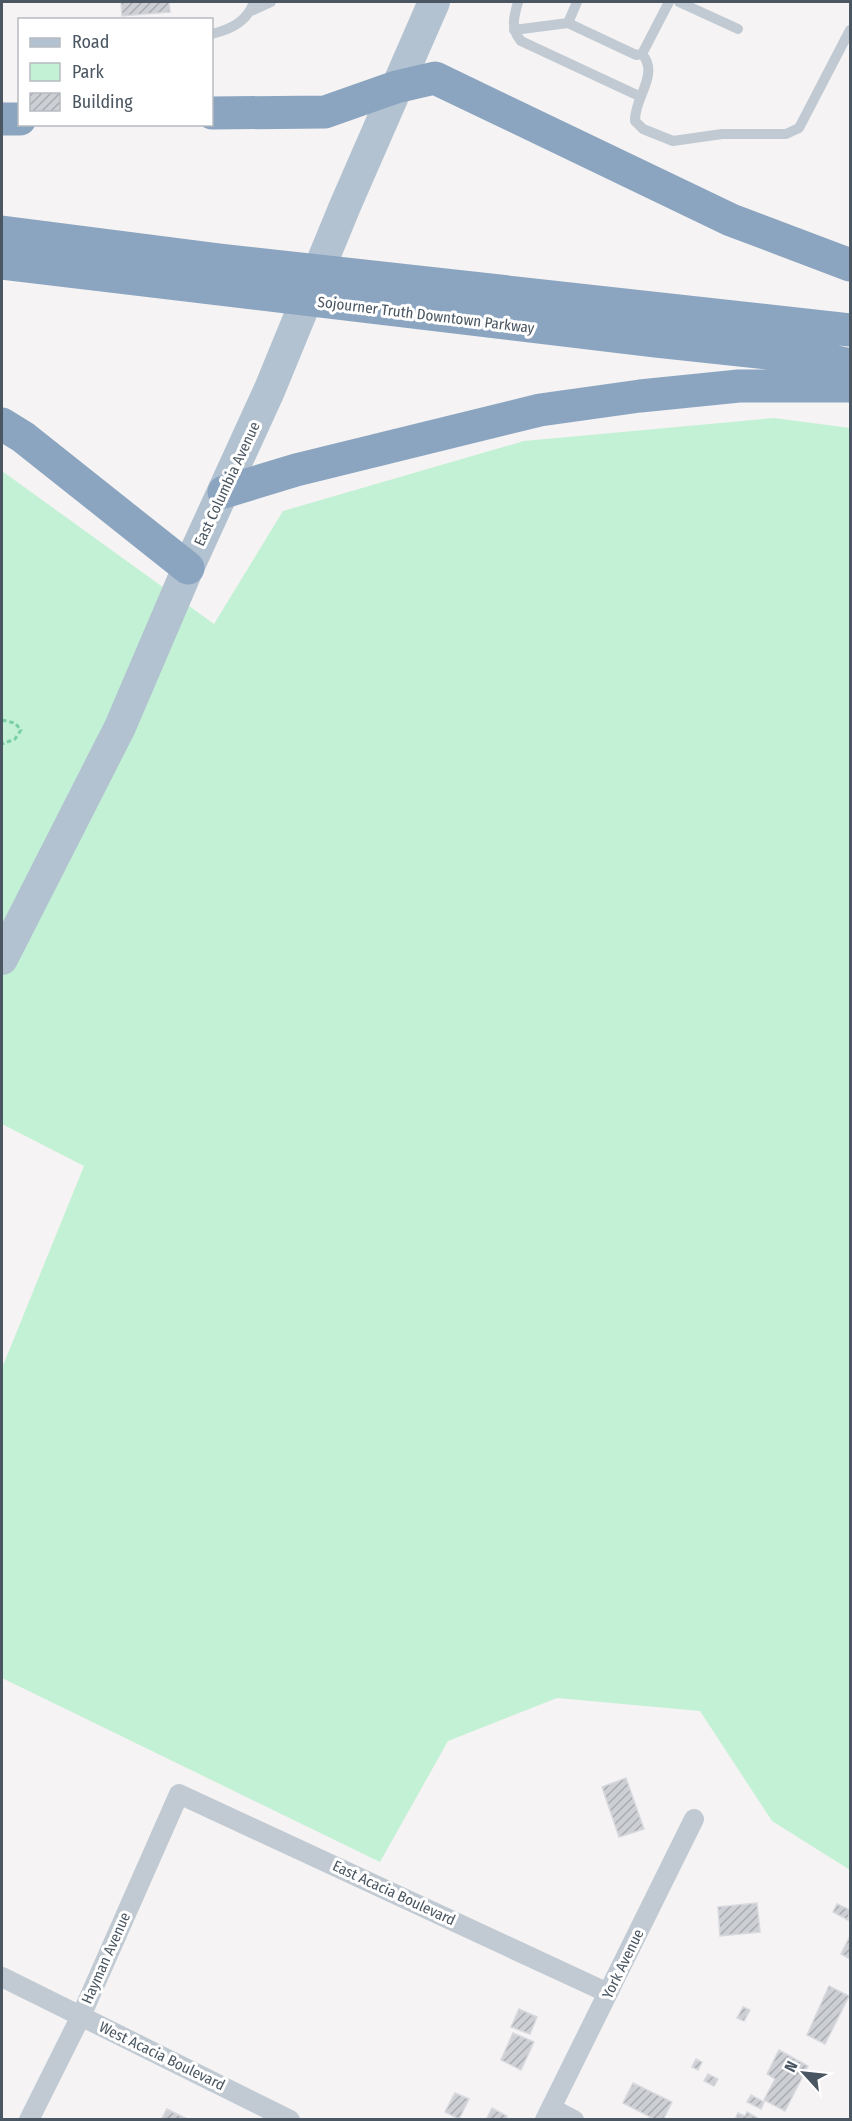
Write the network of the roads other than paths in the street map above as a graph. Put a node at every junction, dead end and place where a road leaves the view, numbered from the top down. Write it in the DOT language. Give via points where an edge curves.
graph roads {
  1 [pos="271,2"];
  2 [pos="434,2"];
  3 [pos="518,2"];
  4 [pos="577,2"];
  5 [pos="669,2"];
  6 [pos="679,2"];
  7 [pos="252,6"];
  8 [pos="568,23"];
  9 [pos="738,29"];
  10 [pos="514,30"];
  11 [pos="850,30"];
  12 [pos="213,34"];
  13 [pos="642,54"];
  14 [pos="396,87"];
  15 [pos="639,96"];
  16 [pos="213,113"];
  17 [pos="2,119"];
  18 [pos="18,119"];
  19 [pos="2,232"];
  20 [pos="2,263"];
  21 [pos="850,264"];
  22 [pos="850,330"];
  23 [pos="850,365"];
  24 [pos="850,386"];
  25 [pos="2,423"];
  26 [pos="224,492"];
  27 [pos="188,568"];
  28 [pos="2,959"];
  29 [pos="179,1794"];
  30 [pos="694,1819"];
  31 [pos="2,1977"];
  32 [pos="608,1993"];
  33 [pos="81,2016"];
  34 [pos="548,2114"];
  35 [pos="28,2120"];
  36 [pos="290,2120"];
  37 [pos="574,2120"];
  1 -- 7 [label="lane"];
  2 -- 14 [label="main road, East Columbia Avenue"];
  3 -- 10 [label="lane"];
  4 -- 8 [label="lane"];
  5 -- 13 [label="lane"];
  6 -- 9 [label="lane"];
  7 -- 12 [label="lane" via="232,27"];
  8 -- 10 [label="lane"];
  8 -- 13 [label="lane" via="628,53"];
  10 -- 15 [label="lane" via="521,41"];
  11 -- 15 [label="lane" via="814,104 794,132 722,134 673,141 643,129 635,120"];
  13 -- 15 [label="lane" via="650,65 650,73"];
  14 -- 16 [label="highway" via="325,112"];
  14 -- 21 [label="highway" via="435,78 731,220"];
  14 -- 26 [label="main road, East Columbia Avenue"];
  17 -- 18 [label="highway"];
  19 -- 22 [label="highway, Sojourner Truth Downtown Parkway"];
  20 -- 23 [label="highway, Sojourner Truth Downtown Parkway"];
  24 -- 26 [label="highway" via="739,386 540,410 296,470"];
  25 -- 27 [label="highway"];
  26 -- 27 [label="main road, East Columbia Avenue"];
  27 -- 28 [label="main road, East Columbia Avenue" via="120,727"];
  29 -- 32 [label="street, East Acacia Boulevard"];
  29 -- 33 [label="street, Hayman Avenue"];
  30 -- 32 [label="street, York Avenue"];
  31 -- 33 [label="street, West Acacia Boulevard"];
  32 -- 34 [label="street, York Avenue"];
  33 -- 35 [label="street, Hayman Avenue"];
  33 -- 36 [label="street, West Acacia Boulevard"];
  34 -- 37 [label="street"];
}
